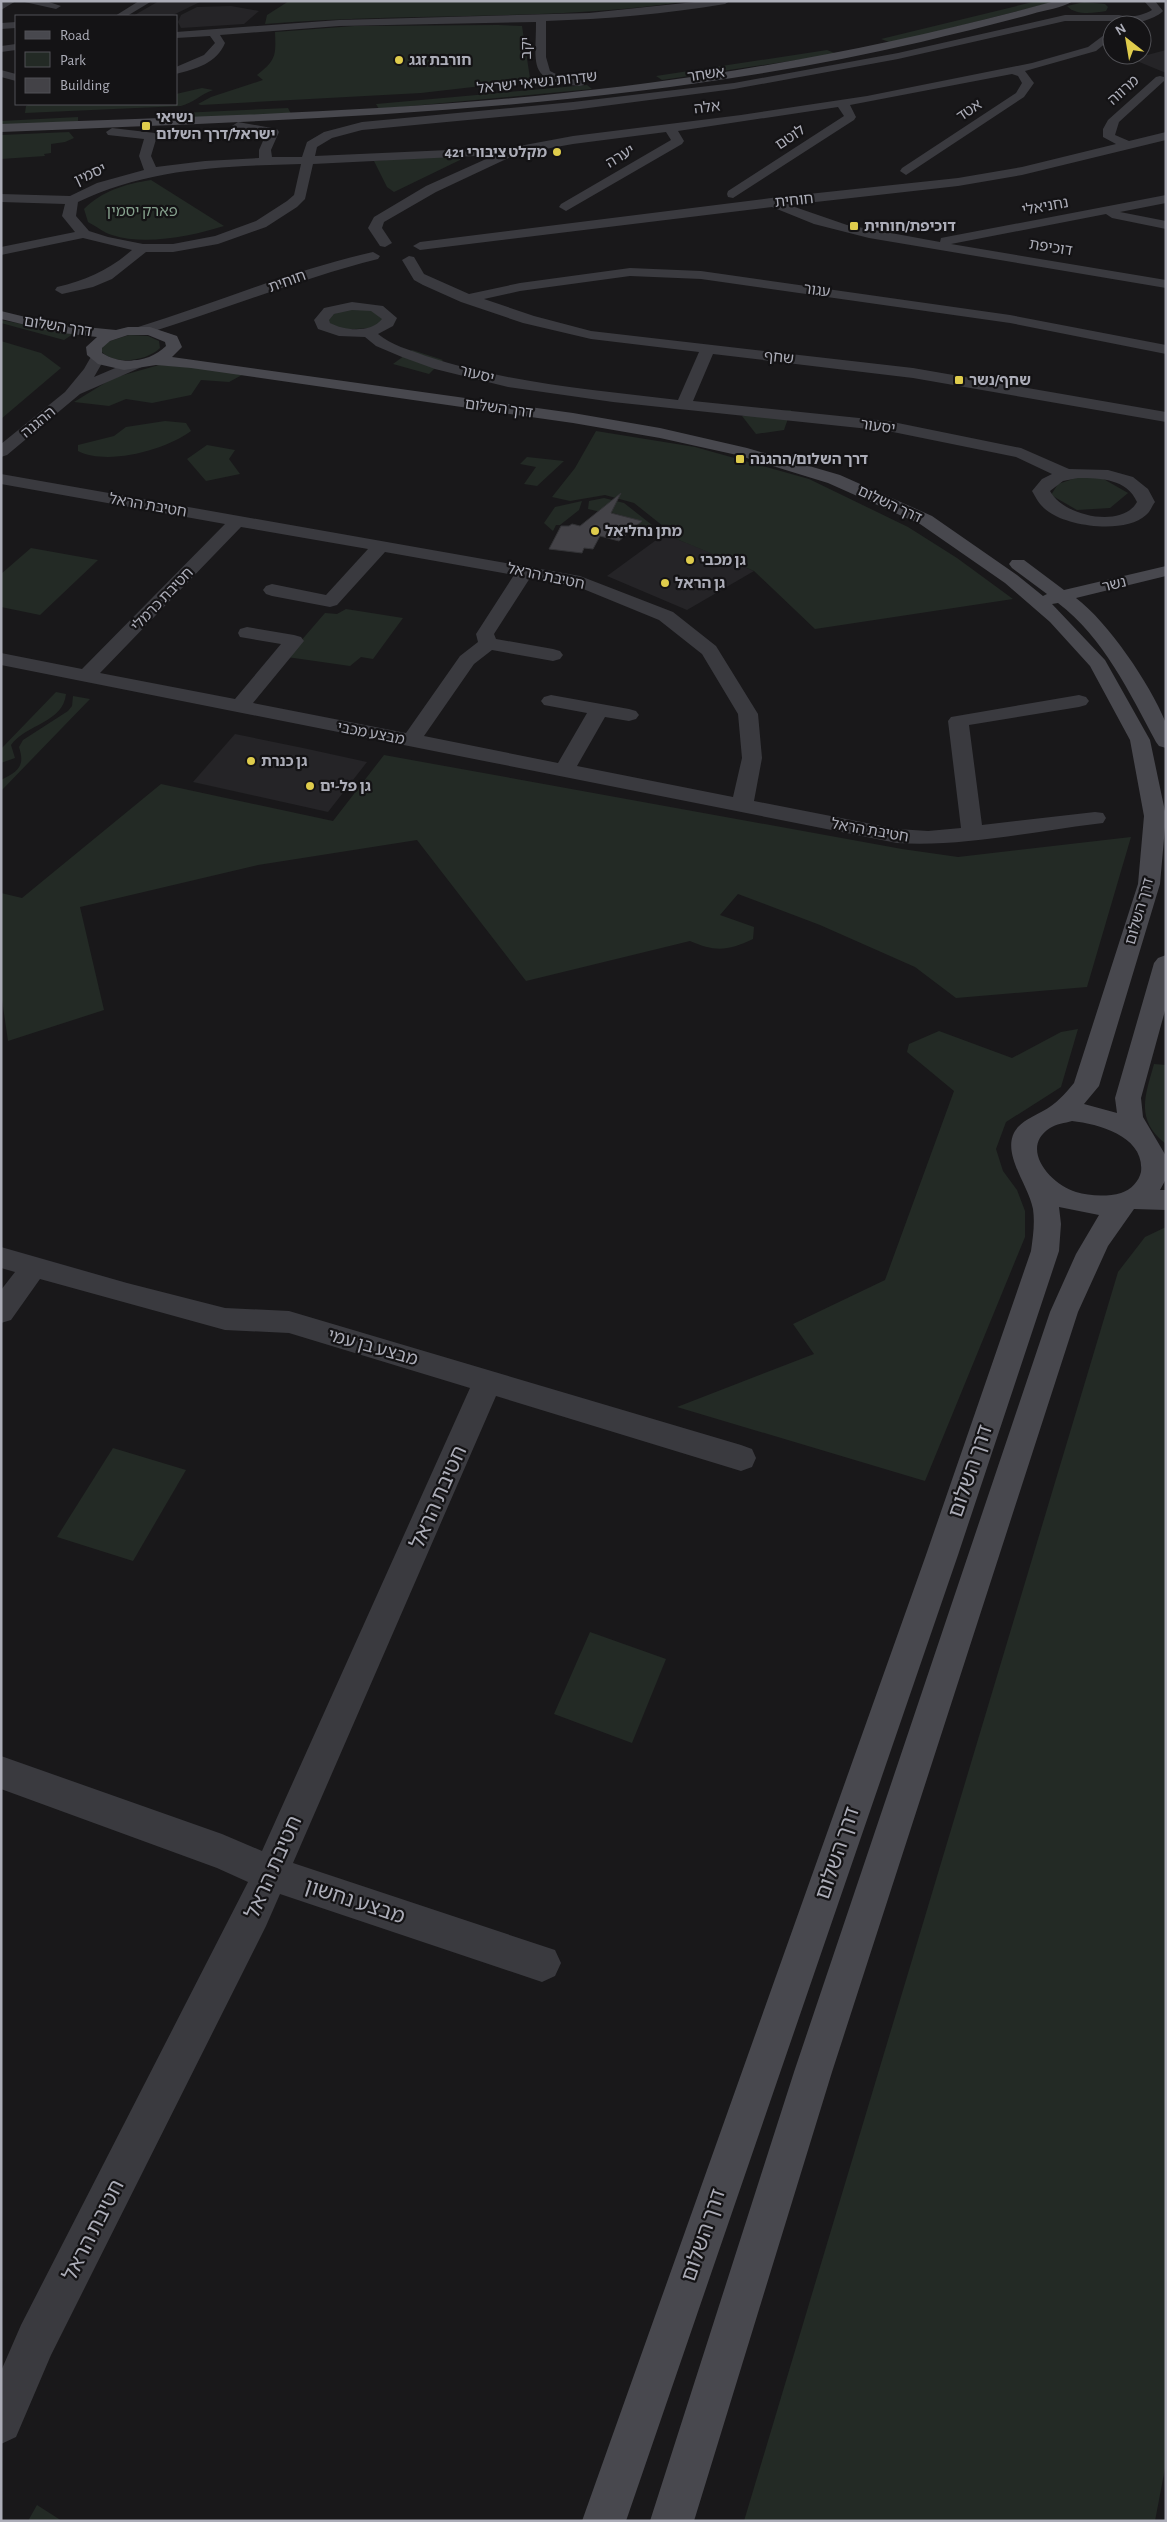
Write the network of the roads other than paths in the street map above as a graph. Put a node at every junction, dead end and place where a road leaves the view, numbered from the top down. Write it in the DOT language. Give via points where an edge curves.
graph roads {
  1 [pos="11,1"];
  2 [pos="25,1"];
  3 [pos="147,1"];
  4 [pos="725,1"];
  5 [pos="1028,1"];
  6 [pos="1068,1"];
  7 [pos="1149,1"];
  8 [pos="56,6"];
  9 [pos="1,7"];
  10 [pos="122,15"];
  11 [pos="1151,15"];
  12 [pos="1102,18"];
  13 [pos="541,20"];
  14 [pos="15,25"];
  15 [pos="1,26"];
  16 [pos="213,32"];
  17 [pos="178,35"];
  18 [pos="1102,36"];
  19 [pos="15,47"];
  20 [pos="1,48"];
  21 [pos="1014,70"];
  22 [pos="178,71"];
  23 [pos="1,73"];
  24 [pos="15,78"];
  25 [pos="1160,79"];
  26 [pos="580,83"];
  27 [pos="538,84"];
  28 [pos="840,103"];
  29 [pos="1,118"];
  30 [pos="238,126"];
  31 [pos="1,128"];
  32 [pos="670,128"];
  33 [pos="112,132"];
  34 [pos="1166,136"];
  35 [pos="1128,145"];
  36 [pos="514,151"];
  37 [pos="307,161"];
  38 [pos="266,162"];
  39 [pos="151,171"];
  40 [pos="906,171"];
  41 [pos="733,194"];
  42 [pos="1,198"];
  43 [pos="1166,199"];
  44 [pos="72,200"];
  45 [pos="771,202"];
  46 [pos="566,208"];
  47 [pos="1103,212"];
  48 [pos="1166,225"];
  49 [pos="84,234"];
  50 [pos="385,243"];
  51 [pos="410,243"];
  52 [pos="930,245"];
  53 [pos="143,248"];
  54 [pos="1,251"];
  55 [pos="384,259"];
  56 [pos="409,260"];
  57 [pos="1166,284"];
  58 [pos="62,290"];
  59 [pos="466,299"];
  60 [pos="202,312"];
  61 [pos="1,315"];
  62 [pos="1,328"];
  63 [pos="140,331"];
  64 [pos="369,332"];
  65 [pos="116,334"];
  66 [pos="173,341"];
  67 [pos="64,344"];
  68 [pos="708,349"];
  69 [pos="1166,350"];
  70 [pos="90,353"];
  71 [pos="147,362"];
  72 [pos="75,391"];
  73 [pos="683,405"];
  74 [pos="1166,417"];
  75 [pos="1,452"];
  76 [pos="1066,474"];
  77 [pos="1,479"];
  78 [pos="1132,484"];
  79 [pos="1157,487"];
  80 [pos="237,521"];
  81 [pos="381,546"];
  82 [pos="526,571"];
  83 [pos="1166,571"];
  84 [pos="272,590"];
  85 [pos="1062,596"];
  86 [pos="1038,602"];
  87 [pos="247,633"];
  88 [pos="488,643"];
  89 [pos="553,655"];
  90 [pos="1,659"];
  91 [pos="86,676"];
  92 [pos="1079,701"];
  93 [pos="551,702"];
  94 [pos="239,707"];
  95 [pos="599,710"];
  96 [pos="629,715"];
  97 [pos="411,741"];
  98 [pos="1166,742"];
  99 [pos="564,771"];
  100 [pos="742,806"];
  101 [pos="1095,818"];
  102 [pos="972,833"];
  103 [pos="1166,963"];
  104 [pos="1054,1116"];
  105 [pos="1151,1149"];
  106 [pos="1038,1183"];
  107 [pos="1166,1200"];
  108 [pos="1128,1201"];
  109 [pos="1,1257"];
  110 [pos="34,1266"];
  111 [pos="1,1312"];
  112 [pos="487,1383"];
  113 [pos="741,1458"];
  114 [pos="1,1772"];
  115 [pos="270,1873"];
  116 [pos="542,1963"];
  117 [pos="36,2340"];
  118 [pos="1,2394"];
  119 [pos="1,2422"];
  120 [pos="604,2521"];
  121 [pos="672,2521"];
  1 -- 9 [label="street"];
  2 -- 8 [label="street"];
  3 -- 10 [label="street"];
  4 -- 13 [label="street" via="646,13"];
  5 -- 26 [label="street, שדרות נשיאי ישראל" via="923,28 811,50 696,69"];
  6 -- 31 [label="street, שדרות נשיאי ישראל" via="960,31 828,58 585,92 358,113"];
  7 -- 11 [label="street" via="1158,11"];
  12 -- 37 [label="street, אשחר" via="1064,18 898,56 734,86 573,106 362,126 328,135 311,145"];
  13 -- 16 [label="street" via="362,22"];
  13 -- 27 [label="street, יקב"];
  14 -- 15 [label="street"];
  16 -- 17 [label="street"];
  16 -- 22 [label="street" via="220,43 216,51"];
  18 -- 21 [label="street, אלה" via="1092,49"];
  19 -- 20 [label="street"];
  21 -- 28 [label="street, אלה"];
  21 -- 40 [label="street, אטד" via="1022,74 1028,83 1020,95"];
  23 -- 24 [label="street"];
  25 -- 35 [label="street, מרווה" via="1108,128 1109,137"];
  26 -- 27 [label="street, שדרות נשיאי ישראל"];
  26 -- 27 [label="street, יקב" via="557,80"];
  27 -- 29 [label="street, שדרות נשיאי ישראל" via="304,106"];
  28 -- 32 [label="street, אלה"];
  28 -- 41 [label="street, לוטם" via="848,109 850,117"];
  30 -- 38 [label="street" via="272,132 265,150"];
  32 -- 36 [label="street, אלה"];
  32 -- 46 [label="street, יערה" via="678,141"];
  33 -- 39 [label="street" via="151,136 145,156"];
  34 -- 35 [label="street, חוחית"];
  35 -- 45 [label="street, חוחית" via="1022,171 958,182"];
  36 -- 37 [label="street, יסמין"];
  36 -- 50 [label="street, אלה" via="431,190 379,220 375,228"];
  37 -- 38 [label="street, יסמין"];
  37 -- 53 [label="street" via="300,196 262,224 195,246"];
  38 -- 39 [label="street, יסמין"];
  39 -- 44 [label="street, יסמין" via="120,178"];
  42 -- 44 [label="street"];
  43 -- 47 [label="street, נחניאלי"];
  44 -- 49 [label="street, יסמין" via="69,216"];
  45 -- 51 [label="street, חוחית"];
  45 -- 52 [label="street, דוכיפת" via="809,219"];
  47 -- 48 [label="street"];
  47 -- 52 [label="street, נחניאלי"];
  49 -- 53 [label="street"];
  49 -- 54 [label="street"];
  50 -- 51 [label="street, חוחית"];
  50 -- 55 [label="street" via="371,250"];
  51 -- 56 [label="street" via="422,249 420,255"];
  52 -- 57 [label="street, דוכיפת"];
  53 -- 58 [label="street" via="112,275"];
  55 -- 56 [label="street, חוחית"];
  55 -- 60 [label="street, חוחית" via="333,265"];
  56 -- 59 [label="street, שחף" via="419,277"];
  59 -- 68 [label="street, שחף" via="551,328"];
  59 -- 69 [label="street, עגור" via="529,286 630,272 701,275 1010,319"];
  60 -- 63 [label="street, חוחית"];
  60 -- 66 [label="street, חוחית"];
  61 -- 65 [label="street, דרך השלום" via="54,328"];
  62 -- 67 [label="street, דרך השלום"];
  63 -- 65 [label="street, דרך השלום"];
  63 -- 66 [label="street, דרך השלום" via="159,333"];
  64 -- 73 [label="street, יסעור" via="374,341 432,363 534,388"];
  65 -- 70 [label="street" via="98,342"];
  66 -- 71 [label="street" via="170,352"];
  66 -- 85 [label="street, דרך השלום" via="203,353 673,424 754,442 848,472 943,514"];
  68 -- 73 [label="street"];
  68 -- 74 [label="street, שחף" via="913,373"];
  70 -- 71 [label="street, דרך השלום" via="120,364"];
  70 -- 72 [label="street, ההגנה" via="95,368"];
  71 -- 72 [label="street, ההגנה"];
  71 -- 86 [label="street, דרך השלום" via="190,363 574,418 660,432 741,451 834,479 926,520 1011,579"];
  72 -- 75 [label="street, ההגנה"];
  73 -- 76 [label="street, יסעור" via="888,426 1022,453"];
  76 -- 78 [label="street, יסעור" via="1102,474"];
  76 -- 78 [label="street, יסעור" via="1048,481 1041,491 1043,499 1050,507 1068,516 1090,521 1129,518 1140,512 1146,502 1144,494"];
  77 -- 80 [label="street, חטיבת הראל"];
  78 -- 79 [label="street"];
  80 -- 81 [label="street, חטיבת הראל"];
  80 -- 91 [label="street, חטיבת כרמלי"];
  81 -- 82 [label="street, חטיבת הראל"];
  81 -- 84 [label="street" via="330,601"];
  82 -- 88 [label="street" via="485,634"];
  82 -- 100 [label="street, חטיבת הראל" via="580,581 666,616 710,650 748,714 752,758"];
  83 -- 85 [label="street, נשר"];
  85 -- 86 [label="street, נשר"];
  85 -- 98 [label="street, דרך השלום" via="1082,612 1122,661"];
  86 -- 104 [label="street, דרך השלום" via="1057,618 1098,664 1140,740 1155,826 1149,884 1086,1086"];
  87 -- 94 [label="street" via="294,641"];
  88 -- 89 [label="street"];
  88 -- 97 [label="street" via="467,660"];
  90 -- 91 [label="street, מבצע מכבי"];
  91 -- 94 [label="street, מבצע מכבי"];
  92 -- 102 [label="street" via="958,720"];
  93 -- 95 [label="street"];
  94 -- 97 [label="street, מבצע מכבי"];
  95 -- 96 [label="street"];
  95 -- 99 [label="street"];
  97 -- 99 [label="street, מבצע מכבי"];
  99 -- 100 [label="street, מבצע מכבי"];
  100 -- 102 [label="street, חטיבת הראל" via="897,836 928,838"];
  101 -- 102 [label="street, חטיבת הראל"];
  103 -- 105 [label="street" via="1128,1098 1130,1117"];
  104 -- 105 [label="street" via="1072,1112 1101,1116 1120,1123"];
  104 -- 106 [label="street" via="1038,1123 1024,1140 1024,1161"];
  105 -- 108 [label="street" via="1153,1176 1146,1189"];
  106 -- 108 [label="street" via="1074,1203 1094,1206"];
  106 -- 120 [label="street, דרך השלום" via="1047,1204 1049,1222 1045,1251"];
  107 -- 108 [label="street"];
  108 -- 121 [label="street, דרך השלום" via="1108,1220 1097,1238 1064,1312 816,2063"];
  109 -- 110 [label="street, מבצע בן עמי"];
  110 -- 111 [label="street"];
  110 -- 112 [label="street, מבצע בן עמי" via="225,1319 289,1322 441,1366"];
  112 -- 113 [label="street, מבצע בן עמי"];
  112 -- 115 [label="street, חטיבת הראל"];
  114 -- 115 [label="street, מבצע נחשון"];
  115 -- 116 [label="street, מבצע נחשון"];
  115 -- 117 [label="street, חטיבת הראל" via="253,1913"];
  117 -- 118 [label="street, חטיבת הראל"];
  117 -- 119 [label="street, חטיבת הראל"];
}
